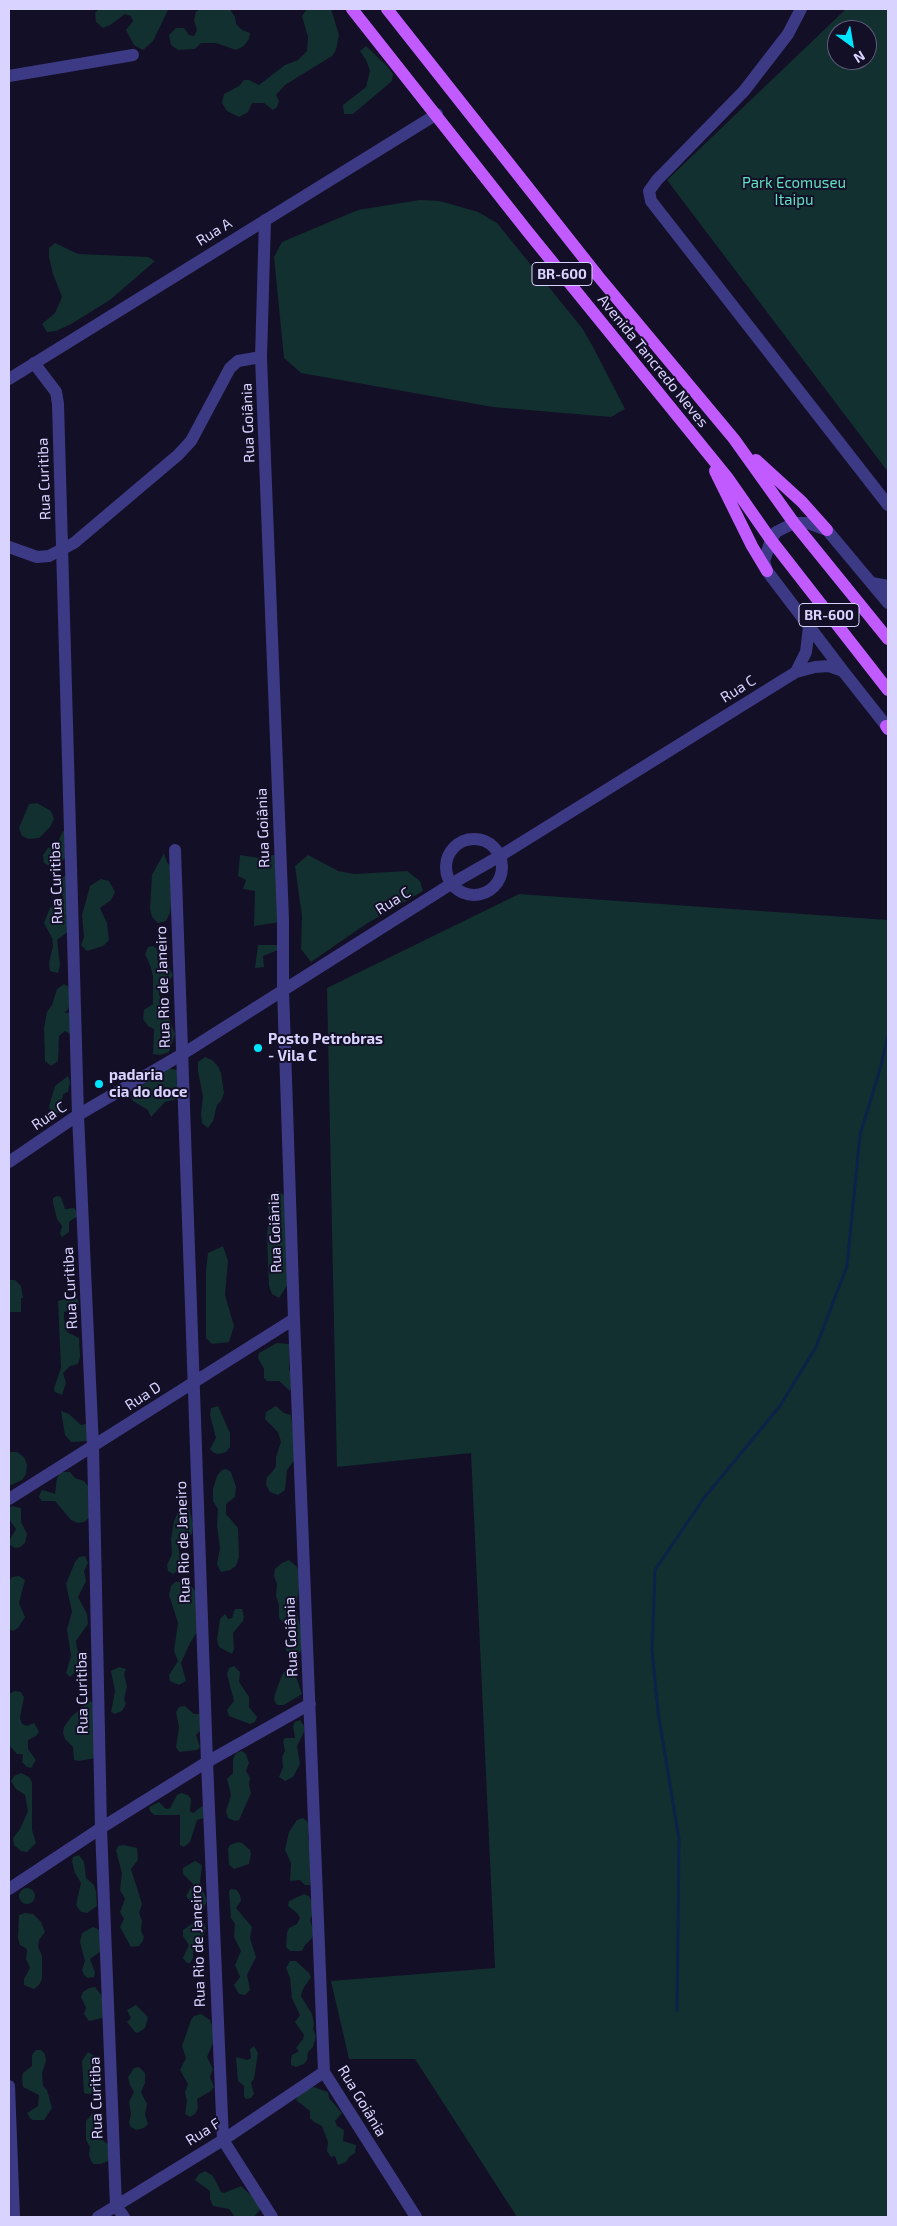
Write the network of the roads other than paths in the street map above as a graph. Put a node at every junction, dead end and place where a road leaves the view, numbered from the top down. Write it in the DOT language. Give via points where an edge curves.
graph roads {
  1 [pos="352,9"];
  2 [pos="387,9"];
  3 [pos="801,9"];
  4 [pos="133,54"];
  5 [pos="9,76"];
  6 [pos="437,114"];
  7 [pos="265,220"];
  8 [pos="261,357"];
  9 [pos="34,363"];
  10 [pos="9,379"];
  11 [pos="734,439"];
  12 [pos="707,455"];
  13 [pos="888,505"];
  14 [pos="794,523"];
  15 [pos="827,530"];
  16 [pos="771,540"];
  17 [pos="9,547"];
  18 [pos="62,551"];
  19 [pos="767,572"];
  20 [pos="872,583"];
  21 [pos="888,586"];
  22 [pos="888,603"];
  23 [pos="809,627"];
  24 [pos="888,639"];
  25 [pos="842,671"];
  26 [pos="796,672"];
  27 [pos="888,690"];
  28 [pos="887,728"];
  29 [pos="175,850"];
  30 [pos="500,856"];
  31 [pos="451,884"];
  32 [pos="282,989"];
  33 [pos="181,1055"];
  34 [pos="78,1115"];
  35 [pos="9,1162"];
  36 [pos="294,1319"];
  37 [pos="193,1383"];
  38 [pos="93,1447"];
  39 [pos="9,1499"];
  40 [pos="310,1704"];
  41 [pos="207,1762"];
  42 [pos="101,1828"];
  43 [pos="9,1889"];
  44 [pos="324,2072"];
  45 [pos="9,2086"];
  46 [pos="223,2140"];
  47 [pos="116,2206"];
  48 [pos="14,2217"];
  49 [pos="98,2217"];
  50 [pos="124,2217"];
  51 [pos="272,2217"];
  52 [pos="416,2217"];
  1 -- 6 [label="main road, Avenida Tancredo Neves / BR-600"];
  2 -- 11 [label="main road, Avenida Tancredo Neves / BR-600" via="598,276"];
  3 -- 13 [label="street" via="788,34 744,91 649,190 651,201"];
  4 -- 5 [label="street"];
  6 -- 7 [label="street, Rua A"];
  6 -- 12 [label="main road, Avenida Tancredo Neves / BR-600"];
  7 -- 8 [label="street, Rua Goiânia"];
  7 -- 9 [label="street, Rua A"];
  8 -- 18 [label="street" via="238,361 230,368 191,441"];
  8 -- 32 [label="street, Rua Goiânia" via="283,919"];
  9 -- 10 [label="street, Rua A"];
  9 -- 18 [label="street, Rua Curitiba" via="56,392 58,404"];
  11 -- 14 [label="main road, Avenida Tancredo Neves / BR-600"];
  11 -- 15 [label="main road" via="802,502"];
  12 -- 16 [label="main road, Avenida Tancredo Neves / BR-600"];
  12 -- 19 [label="main road"];
  14 -- 15 [label="street" via="808,523"];
  14 -- 16 [label="street" via="776,532"];
  14 -- 24 [label="main road, Avenida Tancredo Neves / BR-600"];
  15 -- 20 [label="street"];
  16 -- 19 [label="street" via="764,561"];
  16 -- 27 [label="main road, Avenida Tancredo Neves / BR-600"];
  17 -- 18 [label="street" via="37,557"];
  18 -- 34 [label="street, Rua Curitiba"];
  19 -- 23 [label="street"];
  20 -- 21 [label="street"];
  20 -- 22 [label="street"];
  23 -- 25 [label="street"];
  23 -- 26 [label="street" via="806,652"];
  25 -- 26 [label="street, Rua C" via="829,666"];
  25 -- 28 [label="street"];
  26 -- 30 [label="street, Rua C"];
  29 -- 33 [label="street, Rua Rio de Janeiro"];
  30 -- 31 [label="street, Rua C"];
  30 -- 31 [label="street" via="501,875 489,891 470,895"];
  30 -- 31 [label="street" via="485,841 471,839 459,844 447,860 446,874"];
  31 -- 32 [label="street, Rua C"];
  32 -- 33 [label="street, Rua C"];
  32 -- 36 [label="street, Rua Goiânia"];
  33 -- 34 [label="street, Rua C"];
  33 -- 37 [label="street, Rua Rio de Janeiro"];
  34 -- 35 [label="street, Rua C"];
  34 -- 38 [label="street, Rua Curitiba"];
  36 -- 37 [label="street, Rua D"];
  36 -- 40 [label="street, Rua Goiânia"];
  37 -- 38 [label="street, Rua D"];
  37 -- 41 [label="street, Rua Rio de Janeiro"];
  38 -- 39 [label="street, Rua D"];
  38 -- 42 [label="street, Rua Curitiba"];
  40 -- 41 [label="street"];
  40 -- 44 [label="street, Rua Goiânia"];
  41 -- 42 [label="street"];
  41 -- 46 [label="street, Rua Rio de Janeiro"];
  42 -- 43 [label="street"];
  42 -- 47 [label="street, Rua Curitiba"];
  44 -- 46 [label="street, Rua F"];
  44 -- 52 [label="street, Rua Goiânia"];
  45 -- 48 [label="street"];
  46 -- 47 [label="street, Rua F"];
  46 -- 51 [label="street"];
  47 -- 49 [label="street, Rua F"];
  47 -- 50 [label="street"];
}
